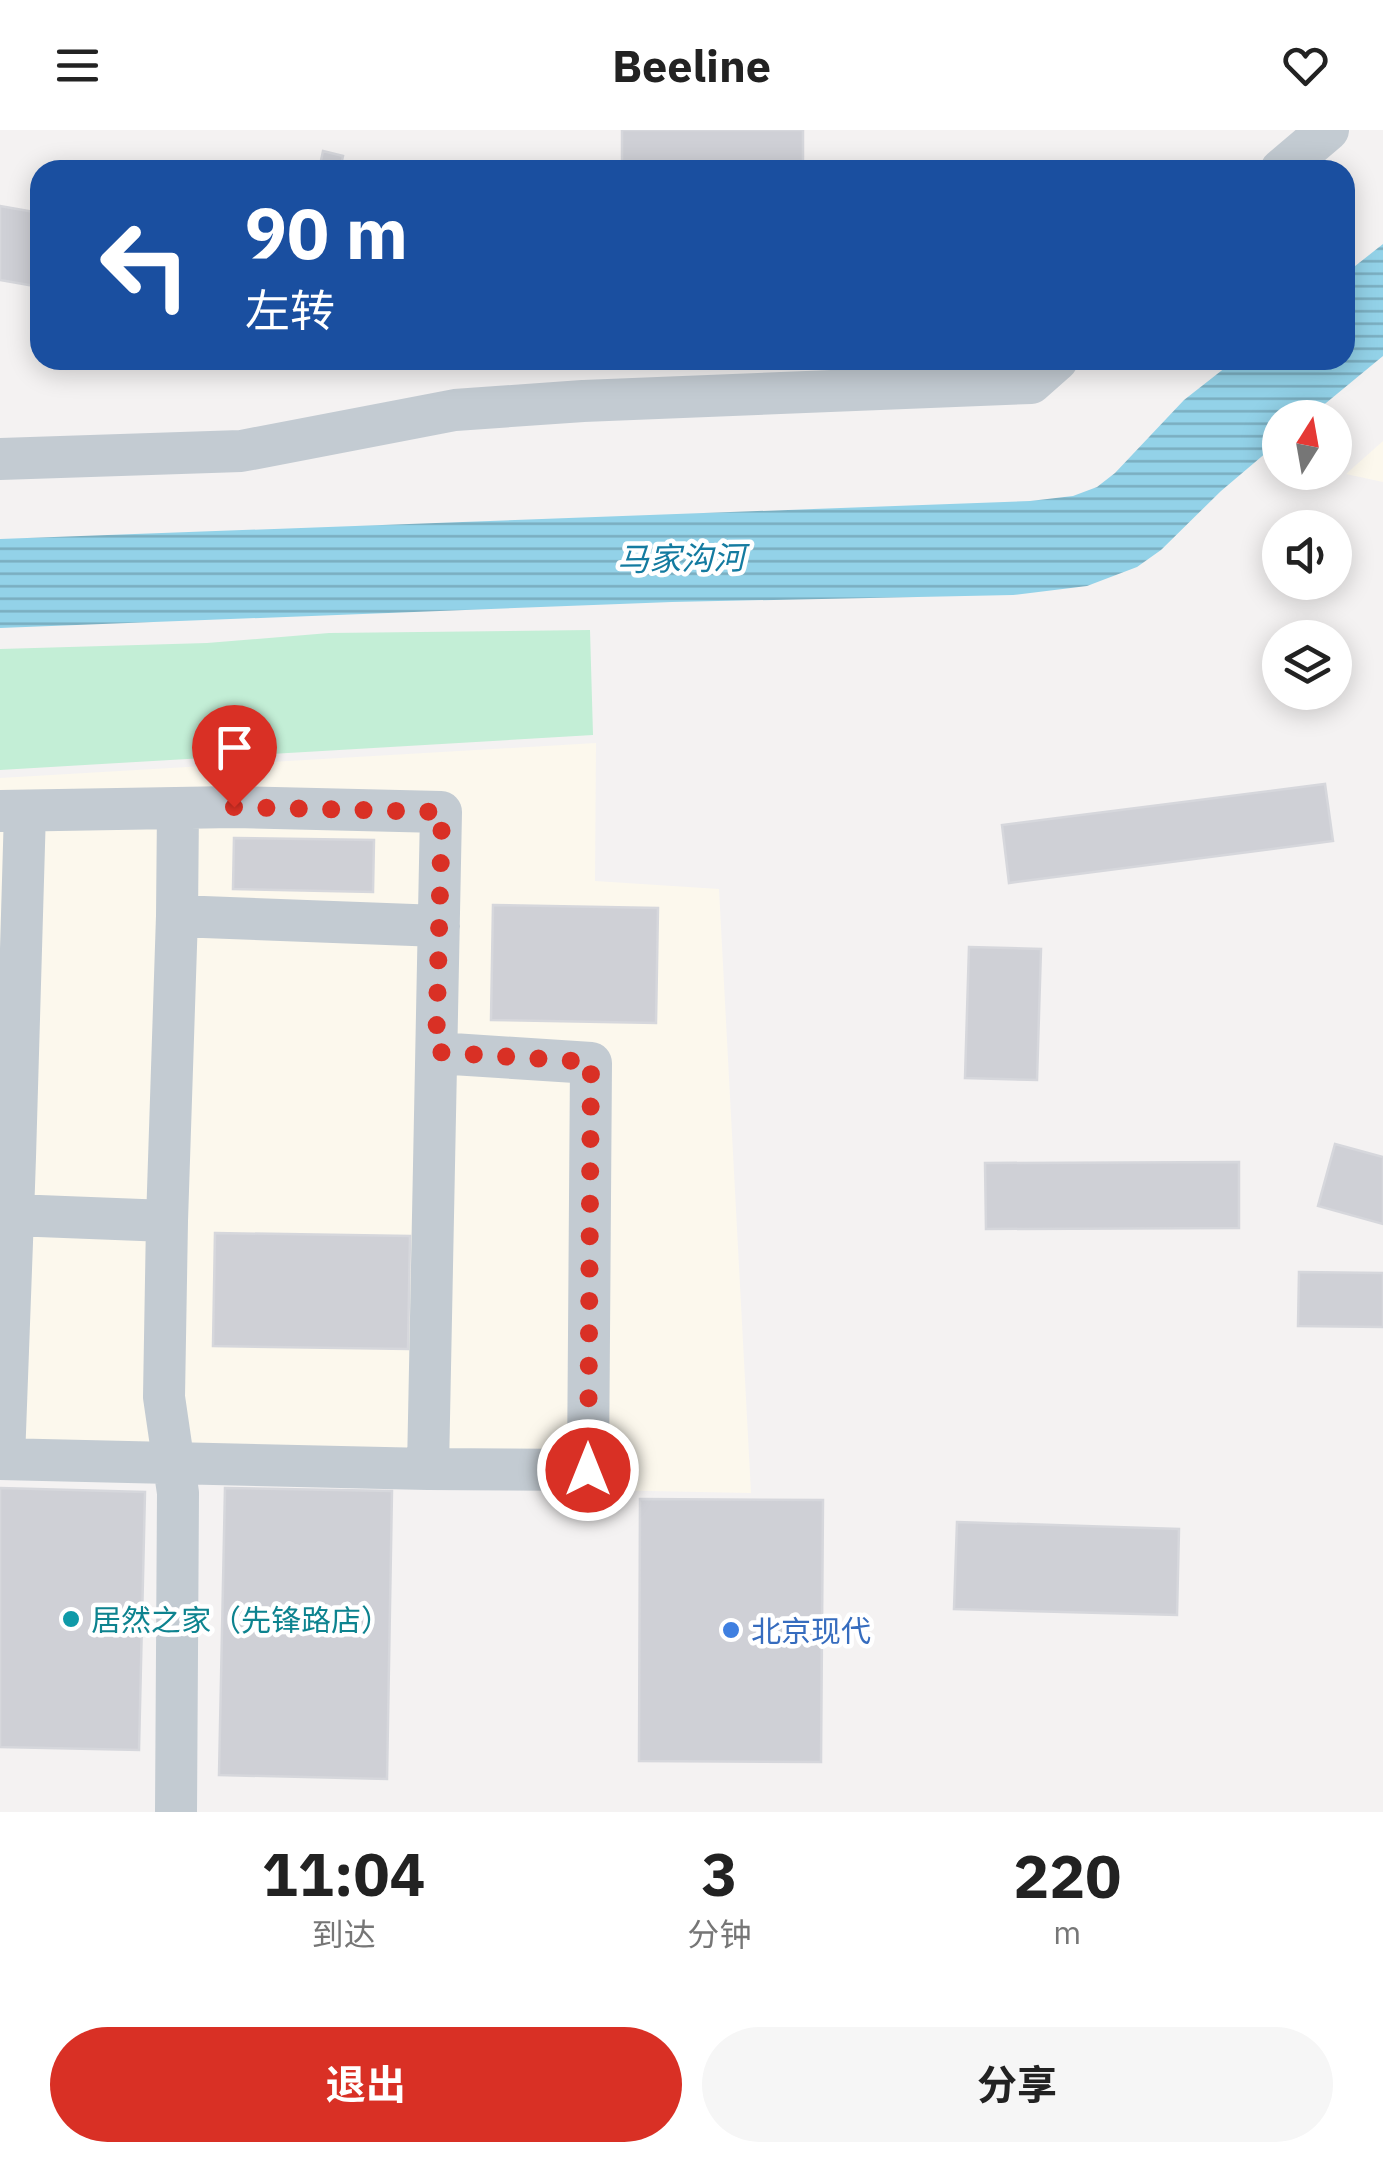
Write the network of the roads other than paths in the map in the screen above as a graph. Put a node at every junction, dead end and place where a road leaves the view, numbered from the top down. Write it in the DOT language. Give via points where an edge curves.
graph roads {
  1 [pos="1328,130"];
  2 [pos="1292,160"];
  3 [pos="1045,370"];
  4 [pos="0,459"];
  5 [pos="178,808"];
  6 [pos="12,811"];
  7 [pos="177,916"];
  8 [pos="439,926"];
  9 [pos="436,1052"];
  10 [pos="7,1156"];
  11 [pos="13,1215"];
  12 [pos="167,1221"];
  13 [pos="2,1459"];
  14 [pos="174,1464"];
  15 [pos="428,1469"];
  16 [pos="176,1812"];
  1 -- 2 [label="street"];
  3 -- 4 [label="street" via="1031,382 455,410 241,451"];
  5 -- 6 [label="street"];
  5 -- 7 [label="street"];
  5 -- 8 [label="street" via="442,812"];
  6 -- 10 [label="street"];
  7 -- 8 [label="street"];
  7 -- 12 [label="street"];
  8 -- 9 [label="street"];
  9 -- 15 [label="street"];
  9 -- 15 [label="street" via="591,1062 588,1470"];
  10 -- 11 [label="street"];
  11 -- 12 [label="street"];
  11 -- 13 [label="street"];
  12 -- 14 [label="street" via="164,1397"];
  13 -- 14 [label="street"];
  14 -- 15 [label="street"];
  14 -- 16 [label="street"];
}
